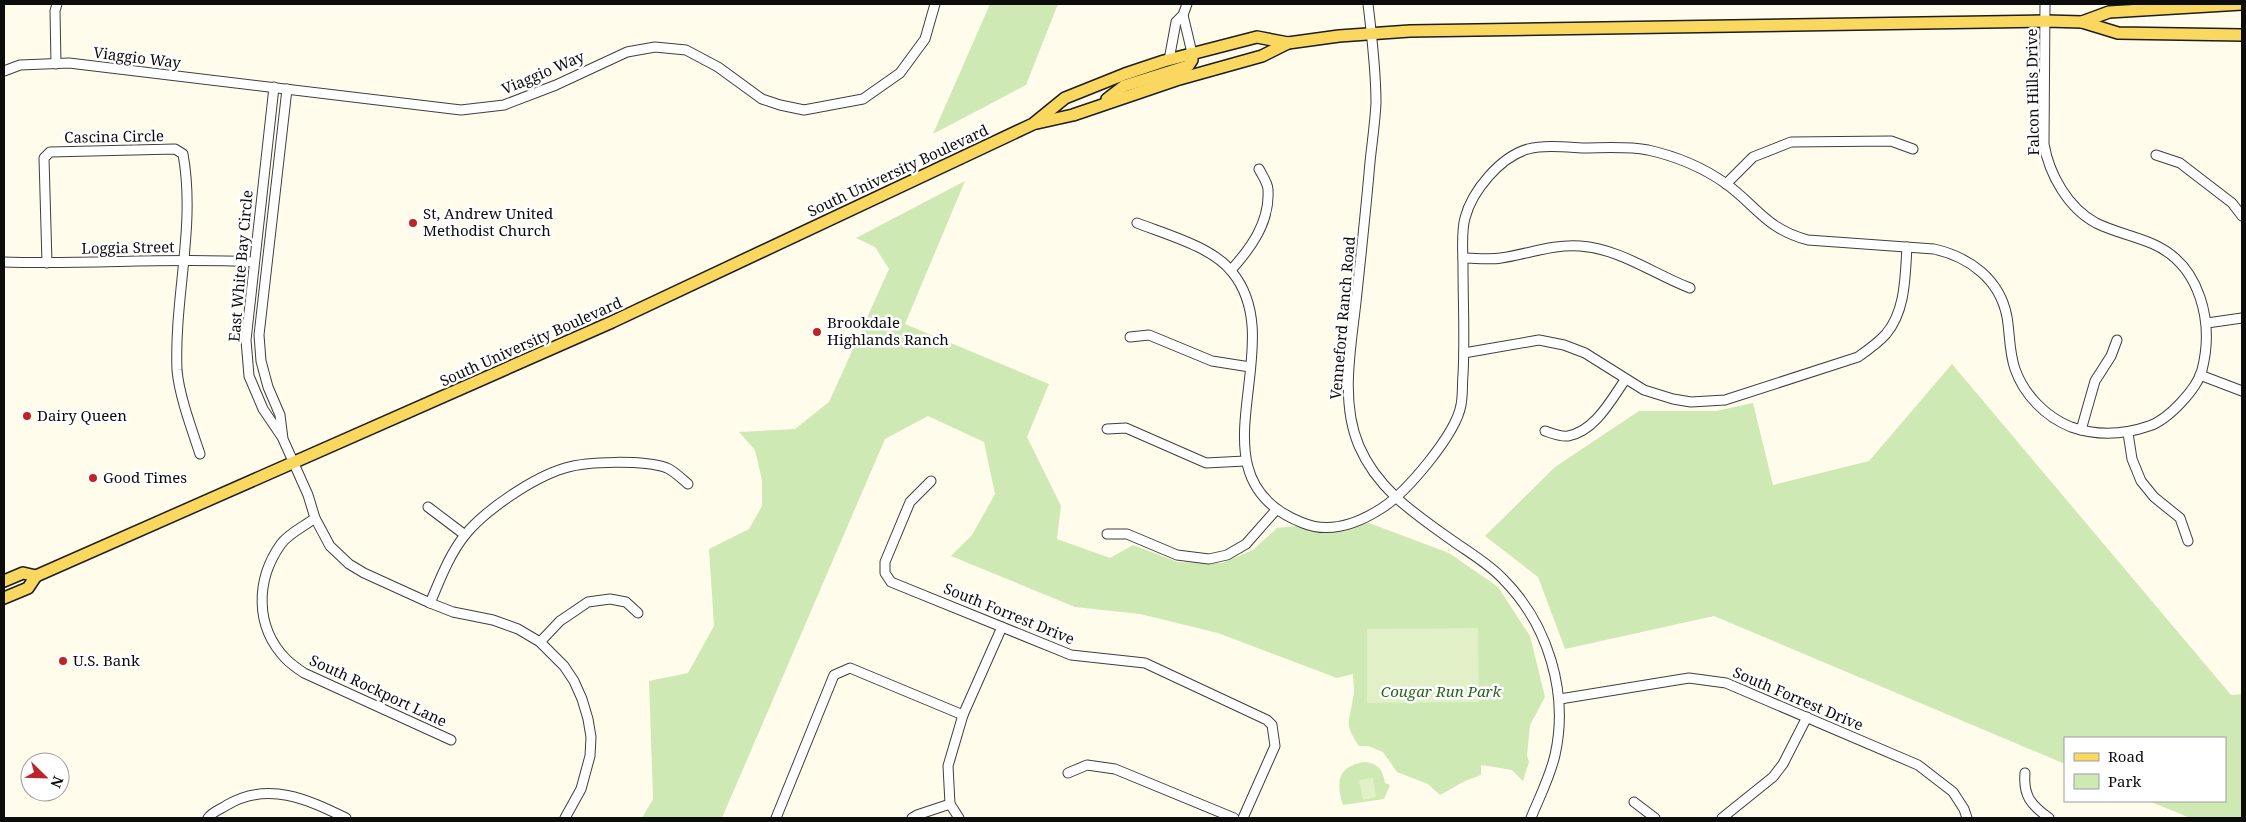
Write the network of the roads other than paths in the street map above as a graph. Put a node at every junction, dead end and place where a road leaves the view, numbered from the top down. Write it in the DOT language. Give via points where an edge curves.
graph roads {
  1 [pos="58,4"];
  2 [pos="935,4"];
  3 [pos="1187,4"];
  4 [pos="1368,4"];
  5 [pos="2045,4"];
  6 [pos="2242,4"];
  7 [pos="1183,15"];
  8 [pos="2046,21"];
  9 [pos="2082,22"];
  10 [pos="1371,33"];
  11 [pos="2242,35"];
  12 [pos="1288,43"];
  13 [pos="1192,53"];
  14 [pos="1169,60"];
  15 [pos="56,64"];
  16 [pos="4,71"];
  17 [pos="274,87"];
  18 [pos="287,90"];
  19 [pos="1098,105"];
  20 [pos="1032,124"];
  21 [pos="1913,149"];
  22 [pos="2156,155"];
  23 [pos="1259,169"];
  24 [pos="1726,184"];
  25 [pos="2242,216"];
  26 [pos="1137,223"];
  27 [pos="1907,247"];
  28 [pos="1463,258"];
  29 [pos="185,261"];
  30 [pos="4,262"];
  31 [pos="253,262"];
  32 [pos="47,263"];
  33 [pos="1231,270"];
  34 [pos="1690,288"];
  35 [pos="2242,318"];
  36 [pos="2207,323"];
  37 [pos="1130,338"];
  38 [pos="2117,340"];
  39 [pos="1464,353"];
  40 [pos="1250,367"];
  41 [pos="2200,376"];
  42 [pos="1625,380"];
  43 [pos="2242,391"];
  44 [pos="1106,429"];
  45 [pos="2081,430"];
  46 [pos="1545,431"];
  47 [pos="2128,433"];
  48 [pos="283,439"];
  49 [pos="200,454"];
  50 [pos="1246,461"];
  51 [pos="294,463"];
  52 [pos="932,481"];
  53 [pos="688,484"];
  54 [pos="1396,499"];
  55 [pos="428,507"];
  56 [pos="1276,510"];
  57 [pos="315,518"];
  58 [pos="1107,534"];
  59 [pos="465,535"];
  60 [pos="2188,541"];
  61 [pos="36,576"];
  62 [pos="4,581"];
  63 [pos="4,598"];
  64 [pos="430,603"];
  65 [pos="638,613"];
  66 [pos="1002,627"];
  67 [pos="540,642"];
  68 [pos="1560,699"];
  69 [pos="963,715"];
  70 [pos="1807,717"];
  71 [pos="451,740"];
  72 [pos="1068,773"];
  73 [pos="2025,773"];
  74 [pos="1634,802"];
  75 [pos="950,804"];
  76 [pos="335,816"];
  77 [pos="208,818"];
  78 [pos="346,818"];
  79 [pos="565,818"];
  80 [pos="776,818"];
  81 [pos="912,818"];
  82 [pos="959,818"];
  83 [pos="1234,818"];
  84 [pos="1243,818"];
  85 [pos="1531,818"];
  86 [pos="1655,818"];
  87 [pos="1722,818"];
  88 [pos="1967,818"];
  89 [pos="2049,818"];
  1 -- 15 [label="street" via="55,11"];
  2 -- 18 [label="street, Viaggio Way" via="924,38 900,72 863,100 804,110 762,99 718,67 686,50 655,47 627,52 504,105 461,110"];
  3 -- 7 [label="street"];
  4 -- 10 [label="street, Venneford Ranch Road"];
  5 -- 8 [label="street, Falcon Hills Drive"];
  6 -- 9 [label="main road, South University Boulevard" via="2109,12"];
  7 -- 13 [label="street"];
  7 -- 14 [label="street" via="1176,22"];
  8 -- 9 [label="main road, South University Boulevard"];
  8 -- 10 [label="main road, South University Boulevard"];
  8 -- 36 [label="street, Falcon Hills Drive" via="2044,144 2047,164 2058,186 2095,223 2155,244 2176,260 2198,286"];
  9 -- 11 [label="main road, South University Boulevard" via="2118,33"];
  10 -- 12 [label="main road, South University Boulevard"];
  10 -- 54 [label="street, Venneford Ranch Road" via="1376,104 1348,403 1364,457"];
  12 -- 13 [label="main road, South University Boulevard" via="1257,37"];
  12 -- 19 [label="main road, South University Boulevard" via="1262,56"];
  13 -- 14 [label="main road, South University Boulevard"];
  13 -- 19 [label="main road" via="1188,66 1124,86"];
  14 -- 20 [label="main road, South University Boulevard" via="1065,98"];
  15 -- 16 [label="street, Viaggio Way" via="20,65"];
  15 -- 17 [label="street, Viaggio Way"];
  17 -- 18 [label="street, Viaggio Way"];
  17 -- 31 [label="street, East White Bay Circle"];
  18 -- 48 [label="street" via="260,335 261,361 280,415"];
  19 -- 20 [label="main road, South University Boulevard" via="1073,115"];
  20 -- 51 [label="main road, South University Boulevard" via="701,282"];
  21 -- 24 [label="street" via="1891,141 1791,142 1753,157"];
  22 -- 25 [label="street" via="2180,163 2232,203"];
  23 -- 33 [label="street" via="1268,189 1263,223 1250,249"];
  24 -- 27 [label="street, Falcon Hills Drive" via="1769,223 1794,236 1808,240"];
  24 -- 28 [label="street, Falcon Hills Drive" via="1695,165 1646,150 1546,147 1526,150 1500,164 1479,188 1465,218"];
  26 -- 33 [label="street" via="1205,251"];
  27 -- 42 [label="street" via="1903,297 1896,318 1886,334 1858,357 1725,400 1692,402 1673,399"];
  27 -- 45 [label="street, Falcon Hills Drive" via="1954,253 1986,276 2000,297 2015,370 2028,394 2056,419"];
  28 -- 34 [label="street" via="1500,258 1548,247 1581,246 1630,258 1665,279"];
  28 -- 39 [label="street, Falcon Hills Drive"];
  29 -- 31 [label="street, Loggia Street"];
  29 -- 32 [label="street, Loggia Street"];
  29 -- 32 [label="street, Cascina Circle" via="188,182 183,154 176,150 156,150 50,152 44,158"];
  29 -- 49 [label="street" via="179,302 177,371"];
  30 -- 32 [label="street, Loggia Street"];
  31 -- 48 [label="street, East White Bay Circle" via="246,340 249,376 263,409"];
  33 -- 40 [label="street" via="1252,312 1254,330"];
  35 -- 36 [label="street"];
  36 -- 41 [label="street, Falcon Hills Drive" via="2207,344"];
  37 -- 40 [label="street" via="1149,335 1212,361"];
  38 -- 45 [label="street" via="2095,381"];
  39 -- 42 [label="street" via="1539,340 1585,353"];
  39 -- 54 [label="street, Falcon Hills Drive" via="1461,406 1454,426"];
  40 -- 50 [label="street" via="1244,434"];
  41 -- 43 [label="street"];
  41 -- 47 [label="street, Falcon Hills Drive" via="2170,413 2153,425"];
  42 -- 46 [label="street" via="1605,410 1588,427 1567,436"];
  44 -- 50 [label="street" via="1126,428 1206,463"];
  45 -- 47 [label="street, Falcon Hills Drive"];
  47 -- 60 [label="street" via="2132,459 2142,481 2154,497 2180,518"];
  48 -- 51 [label="street"];
  50 -- 56 [label="street" via="1256,489"];
  51 -- 57 [label="street"];
  51 -- 61 [label="main road, South University Boulevard"];
  52 -- 66 [label="street, South Forrest Drive" via="910,502 884,562 885,573 891,582"];
  53 -- 59 [label="street" via="668,469 653,465 606,462 565,468 497,505"];
  54 -- 56 [label="street, Falcon Hills Drive" via="1371,516 1339,528 1305,524"];
  54 -- 68 [label="street, Venneford Ranch Road" via="1496,572 1516,594 1541,634"];
  55 -- 59 [label="street"];
  56 -- 58 [label="street" via="1246,544 1209,559 1177,556 1126,534"];
  57 -- 64 [label="street" via="330,546 349,564"];
  57 -- 71 [label="street, South Rockport Lane" via="282,542 264,574 261,613 275,645 304,673"];
  59 -- 64 [label="street"];
  61 -- 62 [label="main road, South University Boulevard" via="23,573"];
  61 -- 63 [label="main road, South University Boulevard" via="28,588"];
  64 -- 67 [label="street" via="453,612 506,624"];
  65 -- 67 [label="street" via="626,602 588,602 560,621"];
  66 -- 69 [label="street"];
  66 -- 84 [label="street, South Forrest Drive" via="1071,655 1145,663 1267,720 1272,725 1274,746"];
  67 -- 79 [label="street" via="574,680 591,737 587,772"];
  68 -- 70 [label="street, South Forrest Drive" via="1689,678 1726,683"];
  68 -- 85 [label="street, Venneford Ranch Road" via="1555,755"];
  69 -- 75 [label="street" via="948,766"];
  69 -- 80 [label="street" via="850,668 834,675"];
  70 -- 87 [label="street" via="1773,777"];
  70 -- 88 [label="street, South Forrest Drive" via="1918,765 1953,792"];
  72 -- 83 [label="street" via="1087,765 1115,769"];
  73 -- 89 [label="street" via="2024,788 2034,807"];
  74 -- 86 [label="street"];
  75 -- 81 [label="street"];
  75 -- 82 [label="street"];
  76 -- 77 [label="street" via="292,795 266,793 239,798"];
  76 -- 78 [label="street"];
}
